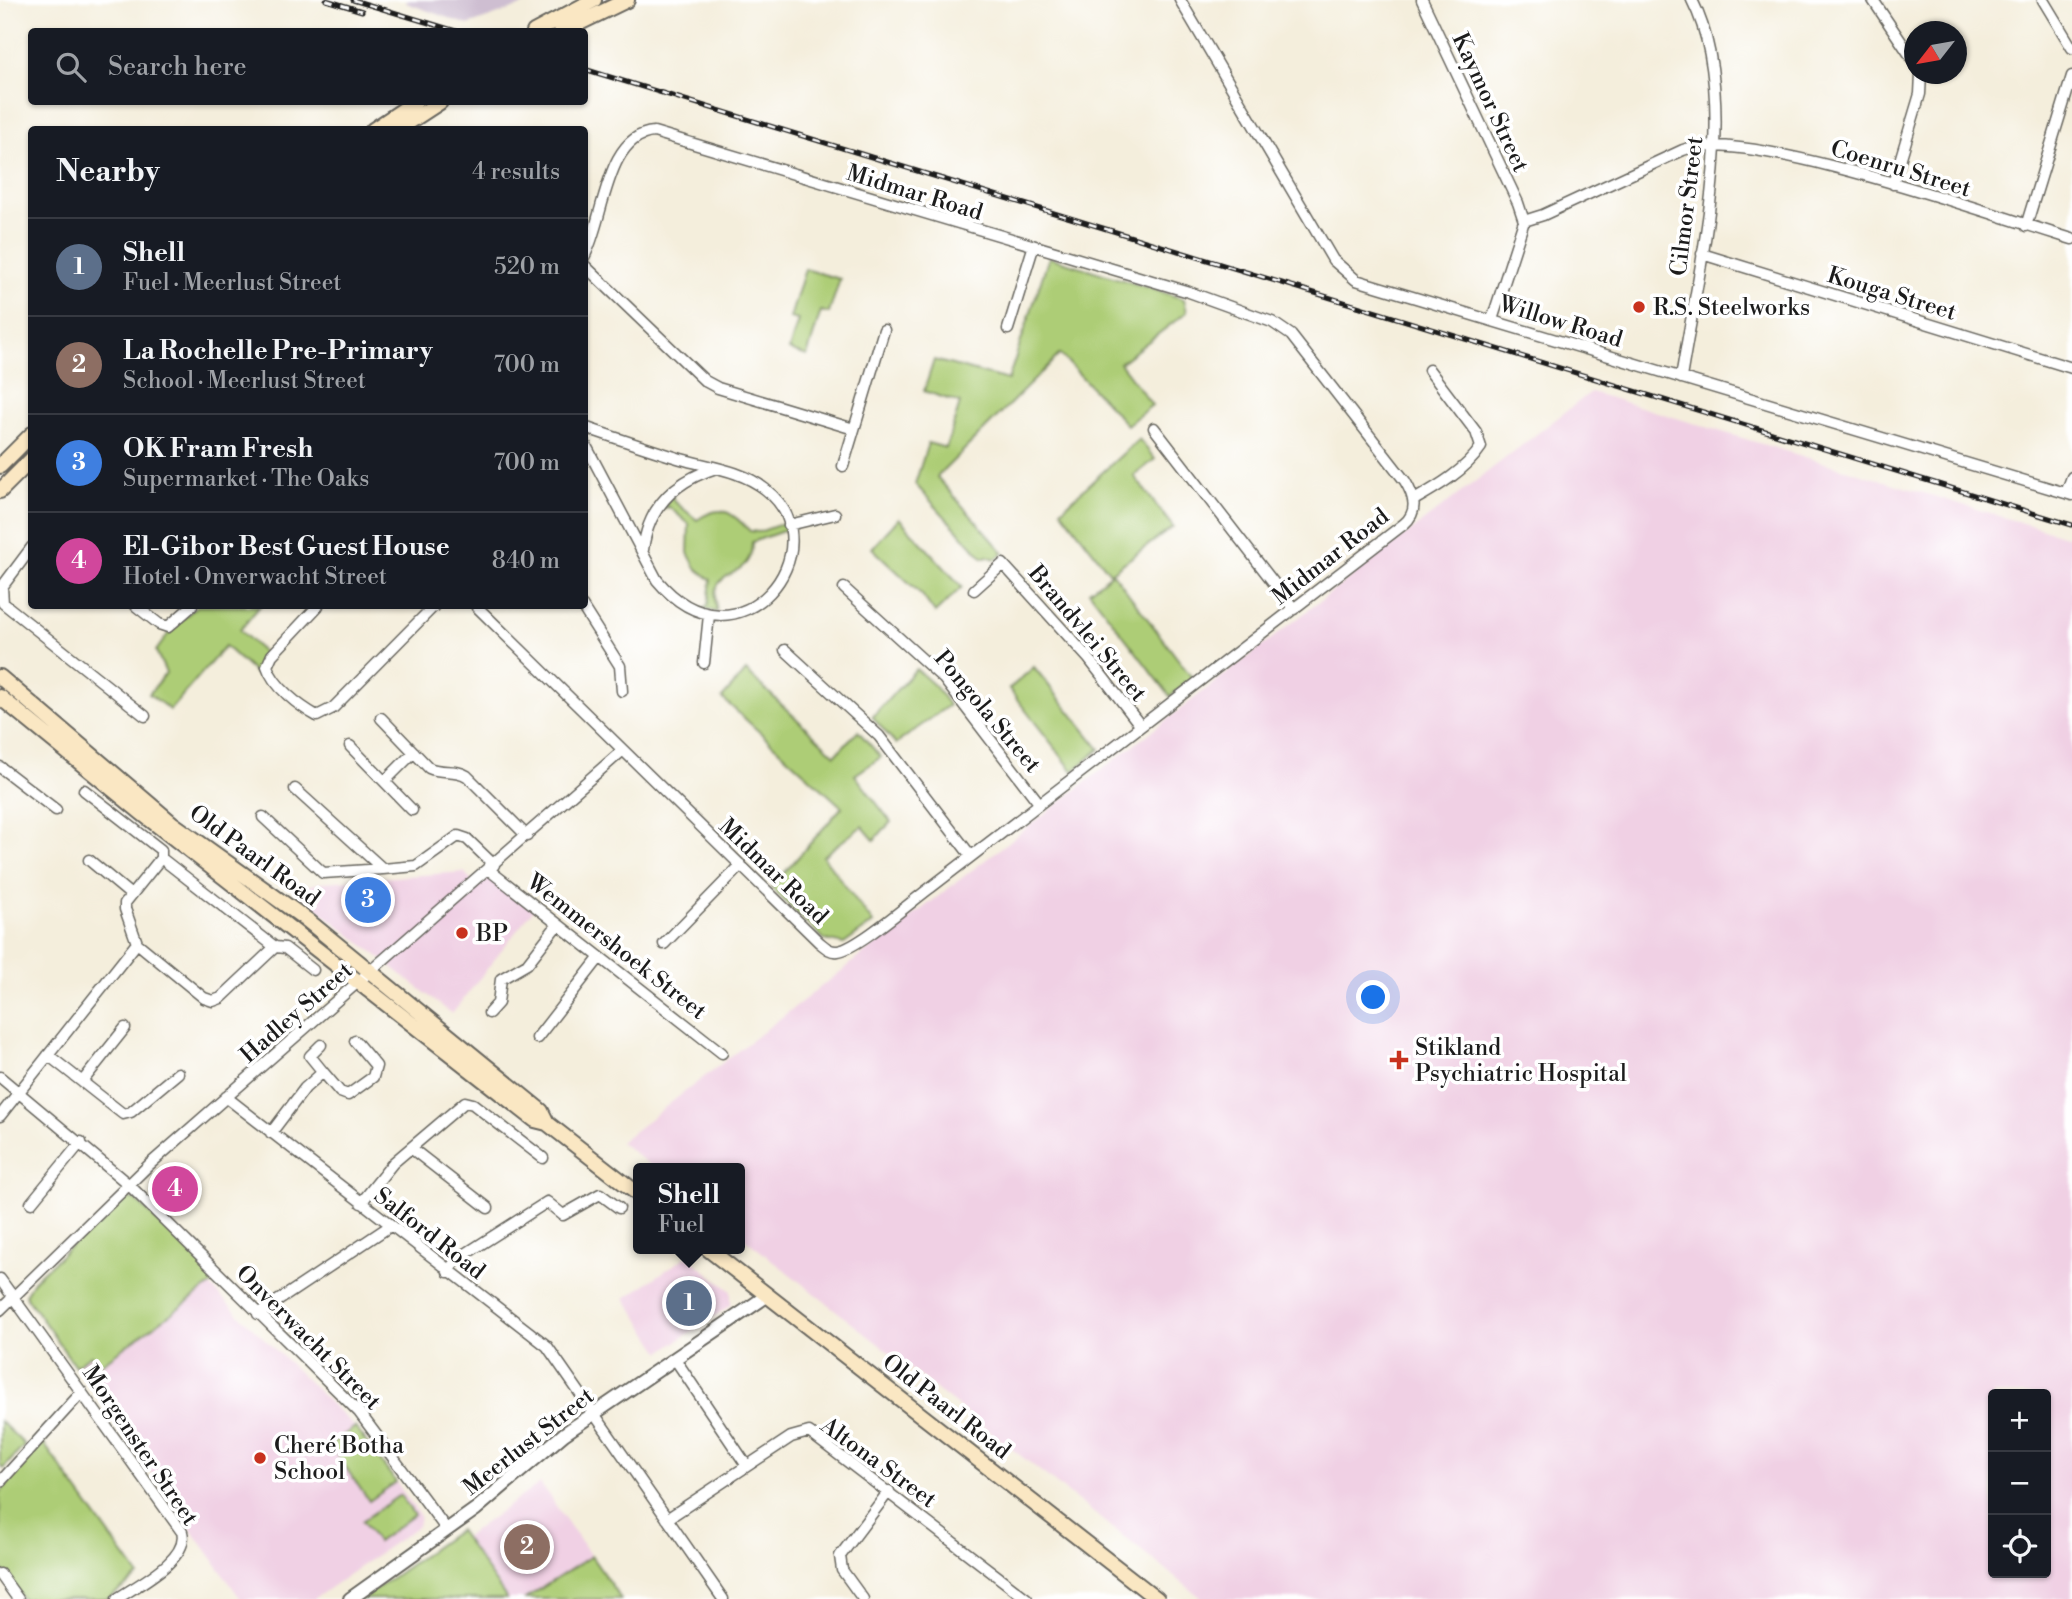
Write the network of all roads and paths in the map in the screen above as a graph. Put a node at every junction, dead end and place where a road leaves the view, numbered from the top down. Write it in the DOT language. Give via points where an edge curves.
graph roads {
  1 [pos="594,0"];
  2 [pos="627,0"];
  3 [pos="1180,0"];
  4 [pos="1422,0"];
  5 [pos="1692,0"];
  6 [pos="1873,0"];
  7 [pos="2043,0"];
  8 [pos="564,25"];
  9 [pos="1904,46"];
  10 [pos="2072,48"];
  11 [pos="2072,76"];
  12 [pos="1920,84"];
  13 [pos="410,105"];
  14 [pos="435,105"];
  15 [pos="379,126"];
  16 [pos="403,126"];
  17 [pos="1717,146"];
  18 [pos="1892,184"];
  19 [pos="1524,221"];
  20 [pos="2026,226"];
  21 [pos="2072,239"];
  22 [pos="588,245"];
  23 [pos="1033,248"];
  24 [pos="1702,254"];
  25 [pos="588,269"];
  26 [pos="1492,320"];
  27 [pos="1008,329"];
  28 [pos="884,330"];
  29 [pos="2072,368"];
  30 [pos="1429,370"];
  31 [pos="1681,378"];
  32 [pos="588,428"];
  33 [pos="1154,428"];
  34 [pos="854,429"];
  35 [pos="28,438"];
  36 [pos="588,449"];
  37 [pos="28,463"];
  38 [pos="0,466"];
  39 [pos="842,466"];
  40 [pos="716,468"];
  41 [pos="2072,477"];
  42 [pos="0,491"];
  43 [pos="2069,494"];
  44 [pos="1414,500"];
  45 [pos="835,514"];
  46 [pos="789,525"];
  47 [pos="643,551"];
  48 [pos="28,552"];
  49 [pos="844,588"];
  50 [pos="974,590"];
  51 [pos="140,609"];
  52 [pos="189,609"];
  53 [pos="315,609"];
  54 [pos="431,609"];
  55 [pos="479,609"];
  56 [pos="584,609"];
  57 [pos="1294,609"];
  58 [pos="709,615"];
  59 [pos="785,650"];
  60 [pos="704,663"];
  61 [pos="0,677"];
  62 [pos="622,691"];
  63 [pos="0,697"];
  64 [pos="145,716"];
  65 [pos="381,718"];
  66 [pos="1140,725"];
  67 [pos="350,746"];
  68 [pos="624,750"];
  69 [pos="414,752"];
  70 [pos="0,767"];
  71 [pos="385,781"];
  72 [pos="295,789"];
  73 [pos="84,790"];
  74 [pos="1039,803"];
  75 [pos="55,810"];
  76 [pos="412,810"];
  77 [pos="263,817"];
  78 [pos="527,836"];
  79 [pos="971,856"];
  80 [pos="161,858"];
  81 [pos="89,860"];
  82 [pos="741,865"];
  83 [pos="491,867"];
  84 [pos="383,869"];
  85 [pos="131,895"];
  86 [pos="558,924"];
  87 [pos="137,943"];
  88 [pos="664,944"];
  89 [pos="275,947"];
  90 [pos="600,957"];
  91 [pos="313,970"];
  92 [pos="371,972"];
  93 [pos="359,982"];
  94 [pos="489,1013"];
  95 [pos="125,1028"];
  96 [pos="537,1038"];
  97 [pos="355,1041"];
  98 [pos="321,1045"];
  99 [pos="722,1053"];
  100 [pos="48,1055"];
  101 [pos="323,1072"];
  102 [pos="178,1073"];
  103 [pos="0,1077"];
  104 [pos="82,1083"];
  105 [pos="19,1092"];
  106 [pos="226,1097"];
  107 [pos="0,1116"];
  108 [pos="547,1123"];
  109 [pos="271,1133"];
  110 [pos="81,1142"];
  111 [pos="411,1148"];
  112 [pos="543,1158"];
  113 [pos="128,1184"];
  114 [pos="633,1190"];
  115 [pos="31,1203"];
  116 [pos="361,1203"];
  117 [pos="488,1208"];
  118 [pos="620,1209"];
  119 [pos="390,1226"];
  120 [pos="715,1254"];
  121 [pos="448,1272"];
  122 [pos="0,1279"];
  123 [pos="768,1295"];
  124 [pos="13,1296"];
  125 [pos="0,1310"];
  126 [pos="258,1314"];
  127 [pos="675,1359"];
  128 [pos="82,1392"];
  129 [pos="594,1413"];
  130 [pos="747,1466"];
  131 [pos="0,1482"];
  132 [pos="889,1491"];
  133 [pos="667,1519"];
  134 [pos="447,1530"];
  135 [pos="0,1574"];
  136 [pos="18,1599"];
  137 [pos="117,1599"];
  138 [pos="351,1599"];
  139 [pos="723,1599"];
  140 [pos="863,1599"];
  141 [pos="1027,1599"];
  142 [pos="1157,1599"];
  1 -- 8 [label="main road"];
  2 -- 8 [label="main road"];
  3 -- 26 [label="street, Willow Road" via="1341,269 1356,280"];
  4 -- 19 [label="street, Kaymor Street"];
  5 -- 17 [label="street, Cilmor Street" via="1712,59"];
  6 -- 9 [label="street"];
  7 -- 10 [label="street"];
  11 -- 20 [label="street"];
  12 -- 18 [label="street"];
  13 -- 15 [label="main road"];
  14 -- 16 [label="main road"];
  17 -- 18 [label="street, Coenru Street" via="1800,158"];
  17 -- 19 [label="street, Coenru Street" via="1687,148"];
  17 -- 24 [label="street, Cilmor Street"];
  18 -- 20 [label="street, Coenru Street"];
  19 -- 26 [label="street"];
  20 -- 21 [label="street, Coenru Street"];
  22 -- 23 [label="street, Midmar Road" via="619,155 635,138 654,132"];
  23 -- 27 [label="street"];
  23 -- 44 [label="street, Midmar Road" via="1189,292 1282,328 1405,481"];
  24 -- 29 [label="street, Kouga Street"];
  24 -- 31 [label="street, Cilmor Street"];
  25 -- 34 [label="street" via="703,380"];
  26 -- 31 [label="street, Willow Road"];
  28 -- 34 [label="street"];
  30 -- 44 [label="street" via="1476,432 1481,447 1441,484"];
  31 -- 43 [label="street, Willow Road"];
  32 -- 40 [label="street"];
  33 -- 57 [label="street"];
  34 -- 39 [label="street"];
  35 -- 38 [label="main road"];
  36 -- 47 [label="street"];
  37 -- 42 [label="main road"];
  40 -- 46 [label="street" via="739,474 767,490"];
  40 -- 47 [label="street" via="670,492 651,518"];
  41 -- 43 [label="street"];
  44 -- 57 [label="street, Midmar Road" via="1408,520"];
  45 -- 46 [label="street"];
  46 -- 58 [label="street" via="790,555 777,586 751,608"];
  47 -- 58 [label="street" via="671,598"];
  48 -- 64 [label="street" via="2,587 3,603"];
  49 -- 74 [label="street, Pongola Street" via="944,679"];
  50 -- 66 [label="street, Brandvlei Street" via="1003,564 1089,659"];
  51 -- 52 [label="street" via="168,627"];
  53 -- 54 [label="street" via="267,666 304,709 317,716"];
  55 -- 68 [label="street, Midmar Road"];
  56 -- 62 [label="street" via="620,666"];
  57 -- 66 [label="street, Midmar Road"];
  58 -- 60 [label="street"];
  59 -- 79 [label="street" via="879,736"];
  61 -- 92 [label="main road, Old Paarl Road" via="173,824 298,913"];
  63 -- 93 [label="main road, Old Paarl Road"];
  65 -- 69 [label="street"];
  66 -- 74 [label="street, Midmar Road"];
  67 -- 71 [label="street"];
  68 -- 78 [label="street, Hadley Street"];
  68 -- 82 [label="street, Midmar Road"];
  69 -- 71 [label="street"];
  69 -- 78 [label="street" via="434,770 467,776"];
  70 -- 75 [label="street"];
  71 -- 76 [label="street"];
  72 -- 84 [label="street"];
  73 -- 80 [label="street" via="161,850"];
  74 -- 79 [label="street, Midmar Road"];
  77 -- 84 [label="street" via="323,873"];
  78 -- 83 [label="street, Hadley Street"];
  79 -- 82 [label="street, Midmar Road" via="856,944 836,951 819,942"];
  80 -- 85 [label="street"];
  80 -- 89 [label="street"];
  81 -- 85 [label="street"];
  82 -- 88 [label="street"];
  83 -- 84 [label="street, Wemmershoek Street" via="467,839 458,836 416,866"];
  83 -- 86 [label="street, Wemmershoek Street"];
  83 -- 92 [label="street, Hadley Street"];
  85 -- 87 [label="street" via="124,907"];
  86 -- 90 [label="street, Wemmershoek Street"];
  86 -- 94 [label="street" via="527,964 501,979 498,1003"];
  87 -- 89 [label="street" via="210,1001 220,998"];
  87 -- 100 [label="street"];
  89 -- 91 [label="street" via="285,948"];
  90 -- 96 [label="street"];
  90 -- 99 [label="street, Wemmershoek Street"];
  92 -- 93 [label="street, Hadley Street"];
  92 -- 108 [label="main road, Old Paarl Road" via="541,1111"];
  93 -- 106 [label="street, Hadley Street"];
  93 -- 108 [label="main road, Old Paarl Road" via="536,1120"];
  95 -- 104 [label="street"];
  97 -- 101 [label="street" via="376,1066 373,1077 348,1096"];
  98 -- 101 [label="street" via="310,1056"];
  100 -- 104 [label="street"];
  100 -- 105 [label="street"];
  101 -- 109 [label="street"];
  102 -- 104 [label="street" via="126,1114"];
  103 -- 105 [label="street, Onverwacht Street"];
  105 -- 107 [label="street"];
  105 -- 110 [label="street, Onverwacht Street"];
  106 -- 109 [label="street, Salford Road"];
  106 -- 113 [label="street, Hadley Street"];
  108 -- 114 [label="main road, Old Paarl Road"];
  109 -- 116 [label="street, Salford Road"];
  110 -- 113 [label="street, Onverwacht Street"];
  110 -- 115 [label="street"];
  111 -- 112 [label="street" via="468,1102"];
  111 -- 116 [label="street"];
  111 -- 117 [label="street"];
  113 -- 124 [label="street, Hadley Street"];
  113 -- 126 [label="street, Onverwacht Street"];
  116 -- 119 [label="street, Salford Road"];
  118 -- 121 [label="street" via="599,1194 563,1215 546,1202 456,1260"];
  119 -- 121 [label="street, Salford Road"];
  119 -- 126 [label="street"];
  120 -- 123 [label="main road, Old Paarl Road"];
  121 -- 129 [label="street, Salford Road" via="547,1346"];
  122 -- 124 [label="street, Morgenster Street"];
  123 -- 127 [label="street, Meerlust Street"];
  123 -- 142 [label="main road, Old Paarl Road"];
  124 -- 125 [label="street, Hadley Street"];
  124 -- 128 [label="street, Morgenster Street"];
  126 -- 134 [label="street, Onverwacht Street" via="367,1421"];
  127 -- 129 [label="street, Meerlust Street"];
  127 -- 130 [label="street"];
  128 -- 131 [label="street"];
  128 -- 137 [label="street, Morgenster Street" via="184,1540 177,1556"];
  129 -- 133 [label="street, Salford Road"];
  129 -- 134 [label="street, Meerlust Street"];
  130 -- 132 [label="street, Altona Street" via="795,1434 809,1432"];
  130 -- 133 [label="street, Altona Street"];
  132 -- 140 [label="street" via="840,1556 842,1570"];
  132 -- 141 [label="street, Altona Street"];
  133 -- 139 [label="street, Salford Road"];
  134 -- 138 [label="street, Meerlust Street"];
  135 -- 136 [label="street"];
}
